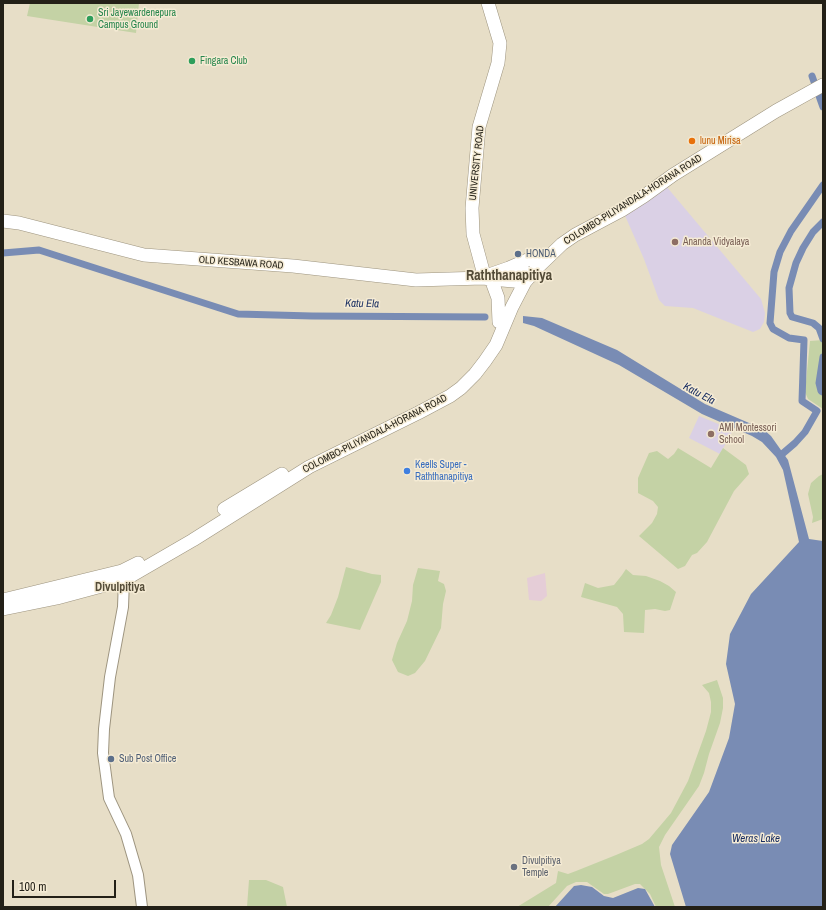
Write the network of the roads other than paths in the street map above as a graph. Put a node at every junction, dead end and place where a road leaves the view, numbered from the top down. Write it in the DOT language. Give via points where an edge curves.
graph roads {
  1 [pos="488,3"];
  2 [pos="818,82"];
  3 [pos="671,172"];
  4 [pos="3,221"];
  5 [pos="539,255"];
  6 [pos="509,268"];
  7 [pos="487,278"];
  8 [pos="524,278"];
  9 [pos="499,322"];
  10 [pos="123,575"];
  11 [pos="3,600"];
  12 [pos="3,609"];
  13 [pos="142,907"];
  1 -- 7 [label="main road, UNIVERSITY ROAD" via="500,43 498,63 479,127 472,208 472,234"];
  2 -- 3 [label="main road, COLOMBO-PILIYANDALA-HORANA ROAD" via="776,111"];
  3 -- 5 [label="main road, COLOMBO-PILIYANDALA-HORANA ROAD" via="561,234"];
  3 -- 8 [label="main road, COLOMBO-PILIYANDALA-HORANA ROAD" via="622,210 562,244"];
  4 -- 7 [label="main road, OLD KESBAWA ROAD" via="144,255 293,266 416,280"];
  5 -- 6 [label="main road, OLD KESBAWA ROAD"];
  5 -- 8 [label="main road, COLOMBO-PILIYANDALA-HORANA ROAD"];
  6 -- 7 [label="main road, OLD KESBAWA ROAD"];
  6 -- 8 [label="main road"];
  7 -- 8 [label="main road, OLD KESBAWA ROAD"];
  7 -- 9 [label="main road, UNIVERSITY ROAD" via="498,298"];
  8 -- 9 [label="main road, COLOMBO-PILIYANDALA-HORANA ROAD" via="506,304"];
  8 -- 10 [label="main road, COLOMBO-PILIYANDALA-HORANA ROAD" via="496,346 461,388 418,414 309,467 175,550"];
  9 -- 10 [label="main road, COLOMBO-PILIYANDALA-HORANA ROAD" via="492,338 479,356 446,389 305,460"];
  10 -- 11 [label="main road, COLOMBO-PILIYANDALA-HORANA ROAD"];
  10 -- 12 [label="main road, COLOMBO-PILIYANDALA-HORANA ROAD" via="78,593"];
  10 -- 13 [label="street" via="123,607 110,677 103,753 109,798 126,834 138,875"];
}
